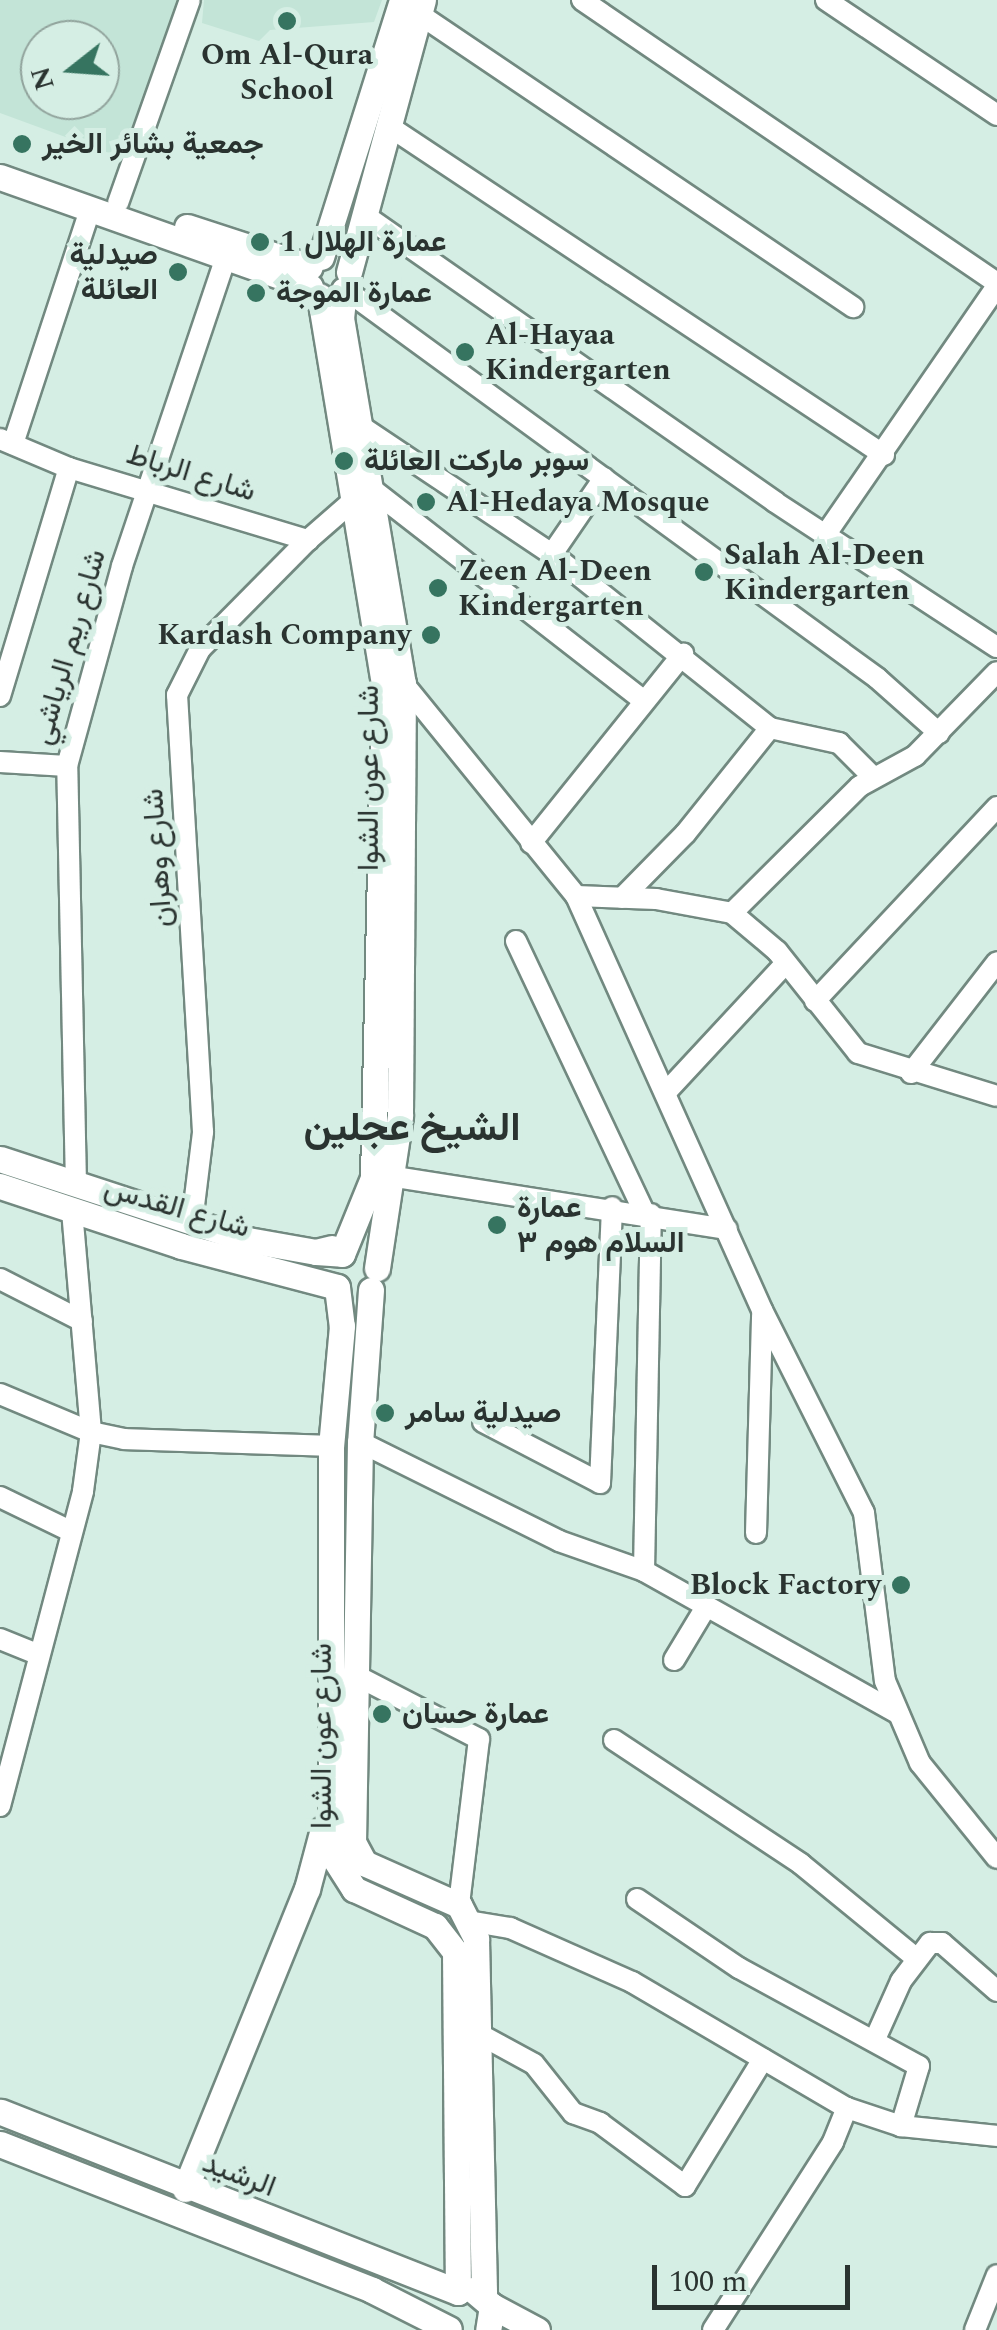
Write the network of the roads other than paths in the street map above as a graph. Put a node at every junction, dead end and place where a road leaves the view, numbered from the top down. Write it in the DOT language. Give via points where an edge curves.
graph roads {
  1 [pos="190,0"];
  2 [pos="582,0"];
  3 [pos="826,0"];
  4 [pos="414,5"];
  5 [pos="997,115"];
  6 [pos="390,127"];
  7 [pos="0,161"];
  8 [pos="0,177"];
  9 [pos="118,203"];
  10 [pos="90,210"];
  11 [pos="367,217"];
  12 [pos="225,260"];
  13 [pos="330,281"];
  14 [pos="997,284"];
  15 [pos="852,308"];
  16 [pos="362,427"];
  17 [pos="7,441"];
  18 [pos="884,456"];
  19 [pos="70,468"];
  20 [pos="604,478"];
  21 [pos="148,491"];
  22 [pos="364,495"];
  23 [pos="828,530"];
  24 [pos="308,540"];
  25 [pos="552,554"];
  26 [pos="997,647"];
  27 [pos="683,654"];
  28 [pos="997,672"];
  29 [pos="403,683"];
  30 [pos="0,696"];
  31 [pos="644,701"];
  32 [pos="770,728"];
  33 [pos="939,733"];
  34 [pos="0,762"];
  35 [pos="66,766"];
  36 [pos="874,778"];
  37 [pos="997,807"];
  38 [pos="531,842"];
  39 [pos="576,896"];
  40 [pos="622,898"];
  41 [pos="732,913"];
  42 [pos="516,941"];
  43 [pos="997,962"];
  44 [pos="786,963"];
  45 [pos="815,1000"];
  46 [pos="912,1073"];
  47 [pos="668,1090"];
  48 [pos="997,1096"];
  49 [pos="0,1159"];
  50 [pos="395,1177"];
  51 [pos="0,1186"];
  52 [pos="74,1198"];
  53 [pos="612,1208"];
  54 [pos="648,1213"];
  55 [pos="192,1222"];
  56 [pos="727,1229"];
  57 [pos="348,1244"];
  58 [pos="312,1278"];
  59 [pos="374,1279"];
  60 [pos="0,1280"];
  61 [pos="337,1287"];
  62 [pos="762,1310"];
  63 [pos="340,1316"];
  64 [pos="82,1321"];
  65 [pos="0,1394"];
  66 [pos="484,1422"];
  67 [pos="92,1432"];
  68 [pos="360,1442"];
  69 [pos="331,1446"];
  70 [pos="0,1497"];
  71 [pos="70,1531"];
  72 [pos="756,1533"];
  73 [pos="644,1571"];
  74 [pos="706,1606"];
  75 [pos="0,1639"];
  76 [pos="36,1654"];
  77 [pos="674,1660"];
  78 [pos="354,1674"];
  79 [pos="899,1714"];
  80 [pos="614,1740"];
  81 [pos="327,1804"];
  82 [pos="0,1806"];
  83 [pos="997,1858"];
  84 [pos="307,1889"];
  85 [pos="354,1889"];
  86 [pos="637,1900"];
  87 [pos="463,1913"];
  88 [pos="916,1958"];
  89 [pos="997,1991"];
  90 [pos="467,2028"];
  91 [pos="876,2038"];
  92 [pos="763,2058"];
  93 [pos="847,2108"];
  94 [pos="0,2112"];
  95 [pos="901,2126"];
  96 [pos="997,2136"];
  97 [pos="0,2144"];
  98 [pos="186,2188"];
  99 [pos="997,2275"];
  100 [pos="458,2292"];
  101 [pos="488,2310"];
  102 [pos="449,2329"];
  103 [pos="537,2330"];
  104 [pos="713,2330"];
  105 [pos="975,2330"];
  1 -- 9 [label="street"];
  2 -- 14 [label="street"];
  3 -- 5 [label="street"];
  4 -- 6 [label="main road, شارع عون الشوا"];
  4 -- 13 [label="main road, شارع عون الشوا"];
  4 -- 15 [label="street"];
  6 -- 11 [label="main road, شارع عون الشوا"];
  6 -- 18 [label="street"];
  7 -- 9 [label="main road"];
  8 -- 10 [label="main road"];
  9 -- 13 [label="main road"];
  10 -- 12 [label="main road"];
  10 -- 17 [label="street"];
  11 -- 13 [label="main road, شارع عون الشوا"];
  11 -- 23 [label="street" via="775,502"];
  12 -- 13 [label="main road"];
  12 -- 21 [label="street, شارع ريم الرياشي"];
  13 -- 16 [label="main road, شارع عون الشوا"];
  13 -- 20 [label="street"];
  13 -- 22 [label="main road, شارع عون الشوا"];
  14 -- 18 [label="street"];
  16 -- 22 [label="main road, شارع عون الشوا"];
  16 -- 25 [label="street"];
  17 -- 19 [label="street, شارع الرباط"];
  18 -- 23 [label="street"];
  19 -- 21 [label="street, شارع الرباط"];
  19 -- 30 [label="street"];
  20 -- 25 [label="street"];
  20 -- 33 [label="street" via="877,678"];
  21 -- 24 [label="street, شارع الرباط"];
  21 -- 35 [label="street, شارع ريم الرياشي"];
  22 -- 24 [label="street"];
  22 -- 29 [label="main road, شارع عون الشوا"];
  22 -- 31 [label="street"];
  22 -- 57 [label="main road, شارع عون الشوا" via="384,684 380,1108 374,1178"];
  23 -- 26 [label="street"];
  24 -- 55 [label="street, شارع وهران" via="200,649 177,695 203,1132"];
  25 -- 27 [label="street"];
  27 -- 31 [label="street"];
  27 -- 32 [label="street"];
  28 -- 33 [label="street"];
  29 -- 38 [label="street"];
  29 -- 50 [label="main road, شارع عون الشوا"];
  31 -- 38 [label="street"];
  32 -- 36 [label="street" via="839,743"];
  32 -- 40 [label="street" via="685,834"];
  33 -- 36 [label="street" via="915,756"];
  34 -- 35 [label="street"];
  35 -- 52 [label="street, شارع ريم الرياشي"];
  36 -- 41 [label="street"];
  37 -- 45 [label="street"];
  38 -- 39 [label="street"];
  39 -- 40 [label="street"];
  39 -- 47 [label="street"];
  40 -- 41 [label="street"];
  41 -- 44 [label="street"];
  42 -- 54 [label="street"];
  43 -- 46 [label="street"];
  44 -- 45 [label="street"];
  44 -- 47 [label="street"];
  45 -- 46 [label="street" via="858,1053"];
  46 -- 48 [label="street"];
  47 -- 56 [label="street"];
  49 -- 52 [label="main road, شارع القدس"];
  50 -- 53 [label="street"];
  50 -- 59 [label="main road, شارع عون الشوا"];
  51 -- 52 [label="main road, شارع القدس"];
  52 -- 55 [label="main road, شارع القدس"];
  52 -- 58 [label="main road, شارع القدس"];
  52 -- 64 [label="street, شارع ريم الرياشي"];
  53 -- 54 [label="street"];
  53 -- 66 [label="street" via="600,1483"];
  54 -- 56 [label="street"];
  54 -- 73 [label="street"];
  55 -- 57 [label="main road, شارع القدس" via="316,1252"];
  56 -- 62 [label="street"];
  57 -- 59 [label="main road" via="363,1252"];
  57 -- 61 [label="main road, شارع عون الشوا" via="332,1273"];
  58 -- 61 [label="main road, شارع القدس"];
  58 -- 63 [label="main road"];
  59 -- 61 [label="main road, شارع القدس" via="357,1296"];
  59 -- 68 [label="main road, شارع عون الشوا"];
  60 -- 64 [label="street"];
  61 -- 63 [label="main road, شارع عون الشوا"];
  62 -- 72 [label="street"];
  62 -- 79 [label="street" via="864,1513 885,1681"];
  63 -- 69 [label="main road, شارع عون الشوا"];
  64 -- 67 [label="street, شارع ريم الرياشي"];
  65 -- 67 [label="street"];
  67 -- 69 [label="street"];
  67 -- 71 [label="street, شارع ريم الرياشي"];
  68 -- 73 [label="street" via="559,1541"];
  68 -- 78 [label="main road, شارع عون الشوا"];
  69 -- 81 [label="main road, شارع عون الشوا"];
  70 -- 71 [label="street"];
  71 -- 76 [label="street, شارع ريم الرياشي"];
  73 -- 74 [label="street"];
  74 -- 77 [label="street"];
  74 -- 79 [label="street"];
  75 -- 76 [label="street"];
  76 -- 82 [label="street, شارع ريم الرياشي"];
  78 -- 87 [label="main road, شارع عون الشوا" via="356,1852 364,1863"];
  78 -- 87 [label="street" via="479,1738"];
  79 -- 83 [label="street" via="920,1763"];
  80 -- 88 [label="street" via="801,1864"];
  81 -- 84 [label="main road, شارع عون الشوا"];
  81 -- 85 [label="main road, شارع عون الشوا" via="335,1866"];
  84 -- 85 [label="main road" via="321,1883"];
  84 -- 98 [label="main road, شارع عون الشوا"];
  85 -- 90 [label="main road" via="448,1936"];
  86 -- 91 [label="street" via="739,1968"];
  87 -- 90 [label="main road" via="476,1939"];
  87 -- 92 [label="street" via="632,1982"];
  88 -- 89 [label="street" via="930,1943 942,1943"];
  88 -- 91 [label="street"];
  90 -- 92 [label="street" via="534,2064 574,2112 600,2123 685,2186"];
  90 -- 100 [label="main road"];
  90 -- 101 [label="main road"];
  91 -- 95 [label="street" via="919,2066"];
  92 -- 93 [label="street"];
  93 -- 95 [label="street"];
  93 -- 104 [label="street" via="833,2142"];
  94 -- 98 [label="main road, الرشيد"];
  95 -- 96 [label="street"];
  97 -- 102 [label="main road, الرشيد" via="372,2290"];
  98 -- 100 [label="main road, الرشيد"];
  99 -- 105 [label="street"];
  100 -- 101 [label="main road, الرشيد"];
  100 -- 102 [label="main road" via="445,2308"];
  101 -- 103 [label="main road"];
}
